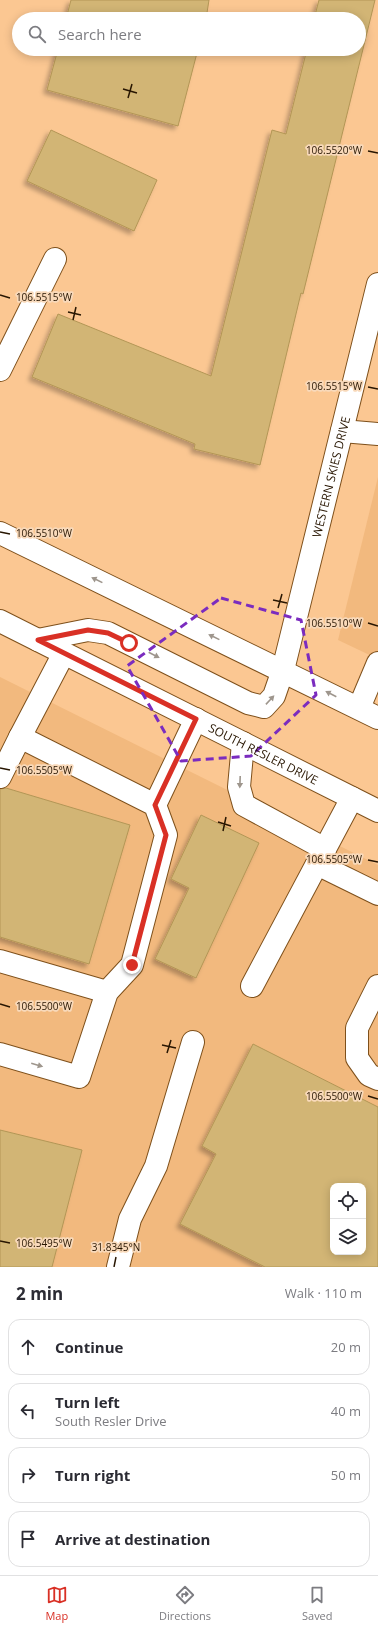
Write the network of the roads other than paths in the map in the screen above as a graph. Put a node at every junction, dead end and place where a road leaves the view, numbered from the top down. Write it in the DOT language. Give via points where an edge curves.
graph roads {
  1 [pos="56,259"];
  2 [pos="378,284"];
  3 [pos="0,370"];
  4 [pos="342,431"];
  5 [pos="378,434"];
  6 [pos="0,533"];
  7 [pos="0,621"];
  8 [pos="38,640"];
  9 [pos="64,653"];
  10 [pos="378,663"];
  11 [pos="283,670"];
  12 [pos="368,713"];
  13 [pos="196,719"];
  14 [pos="20,736"];
  15 [pos="243,744"];
  16 [pos="0,777"];
  17 [pos="352,798"];
  18 [pos="155,805"];
  19 [pos="378,811"];
  20 [pos="321,856"];
  21 [pos="378,894"];
  22 [pos="0,961"];
  23 [pos="252,986"];
  24 [pos="378,986"];
  25 [pos="106,992"];
  26 [pos="193,1042"];
  27 [pos="0,1054"];
  28 [pos="378,1079"];
  29 [pos="122,1266"];
  1 -- 3 [label="main road"];
  2 -- 4 [label="main road, WESTERN SKIES DRIVE"];
  4 -- 5 [label="main road"];
  4 -- 11 [label="main road, WESTERN SKIES DRIVE"];
  11 -- 6 [label="main road, one-way"];
  7 -- 8 [label="main road, SOUTH RESLER DRIVE"];
  8 -- 9 [label="main road, SOUTH RESLER DRIVE"];
  8 -- 11 [label="main road, WESTERN SKIES DRIVE, one-way" via="88,630 108,633 248,702 264,707 274,696"];
  9 -- 13 [label="main road, SOUTH RESLER DRIVE"];
  9 -- 14 [label="main road"];
  10 -- 12 [label="main road"];
  12 -- 11 [label="main road, one-way"];
  13 -- 15 [label="main road, SOUTH RESLER DRIVE"];
  13 -- 18 [label="main road"];
  14 -- 16 [label="main road"];
  14 -- 18 [label="main road"];
  15 -- 17 [label="main road, SOUTH RESLER DRIVE"];
  15 -- 20 [label="main road, one-way" via="239,787 244,805"];
  17 -- 19 [label="main road, SOUTH RESLER DRIVE"];
  17 -- 20 [label="main road"];
  18 -- 25 [label="main road" via="166,835 132,965"];
  20 -- 21 [label="main road"];
  20 -- 23 [label="main road"];
  22 -- 25 [label="main road"];
  24 -- 28 [label="main road" via="357,1028 356,1058 369,1075"];
  27 -- 25 [label="main road, one-way" via="79,1078"];
  26 -- 29 [label="main road" via="156,1166 130,1219"];
}
